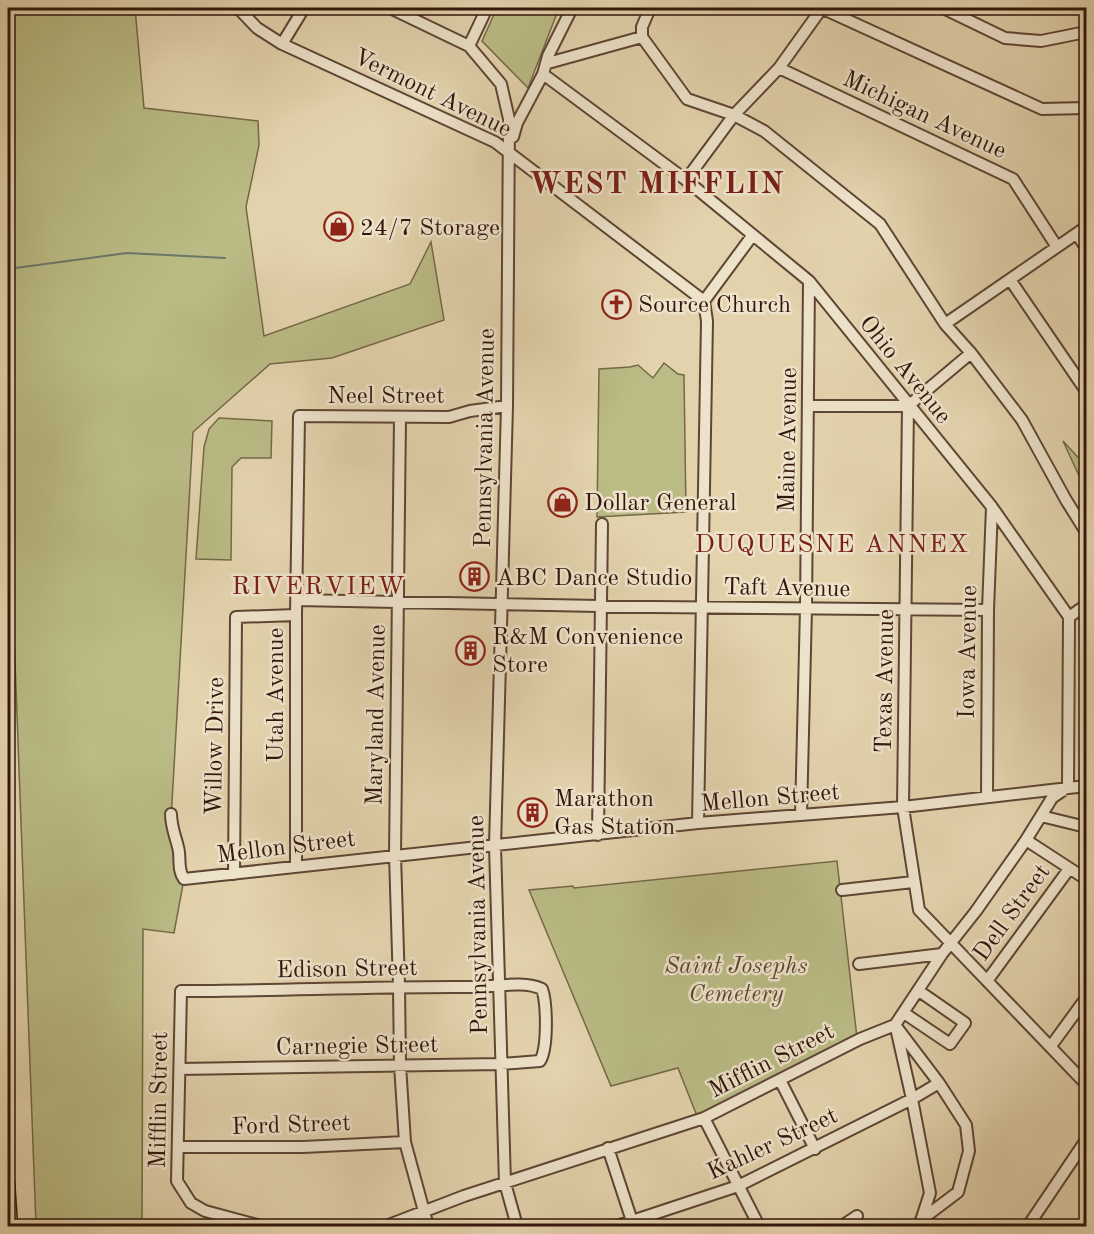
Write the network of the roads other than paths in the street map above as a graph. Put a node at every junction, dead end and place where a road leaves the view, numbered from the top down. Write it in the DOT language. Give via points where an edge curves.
graph roads {
  1 [pos="238,8"];
  2 [pos="304,8"];
  3 [pos="390,8"];
  4 [pos="487,8"];
  5 [pos="572,8"];
  6 [pos="650,8"];
  7 [pos="821,8"];
  8 [pos="943,8"];
  9 [pos="1086,32"];
  10 [pos="642,37"];
  11 [pos="282,44"];
  12 [pos="469,46"];
  13 [pos="548,63"];
  14 [pos="779,68"];
  15 [pos="543,74"];
  16 [pos="1086,108"];
  17 [pos="734,115"];
  18 [pos="510,152"];
  19 [pos="686,180"];
  20 [pos="1082,231"];
  21 [pos="752,236"];
  22 [pos="1057,247"];
  23 [pos="1086,248"];
  24 [pos="809,281"];
  25 [pos="1011,281"];
  26 [pos="704,301"];
  27 [pos="945,324"];
  28 [pos="971,353"];
  29 [pos="1086,391"];
  30 [pos="507,406"];
  31 [pos="809,406"];
  32 [pos="909,406"];
  33 [pos="300,416"];
  34 [pos="400,417"];
  35 [pos="992,507"];
  36 [pos="602,524"];
  37 [pos="1086,531"];
  38 [pos="297,600"];
  39 [pos="397,602"];
  40 [pos="501,603"];
  41 [pos="1086,605"];
  42 [pos="601,606"];
  43 [pos="702,607"];
  44 [pos="806,608"];
  45 [pos="906,610"];
  46 [pos="988,610"];
  47 [pos="296,615"];
  48 [pos="1069,617"];
  49 [pos="1086,786"];
  50 [pos="1068,788"];
  51 [pos="987,797"];
  52 [pos="903,807"];
  53 [pos="171,814"];
  54 [pos="801,815"];
  55 [pos="1041,816"];
  56 [pos="699,823"];
  57 [pos="1086,827"];
  58 [pos="598,835"];
  59 [pos="1026,840"];
  60 [pos="495,846"];
  61 [pos="395,855"];
  62 [pos="296,866"];
  63 [pos="1069,869"];
  64 [pos="234,874"];
  65 [pos="1086,879"];
  66 [pos="913,882"];
  67 [pos="842,890"];
  68 [pos="951,943"];
  69 [pos="942,954"];
  70 [pos="859,964"];
  71 [pos="987,981"];
  72 [pos="514,985"];
  73 [pos="399,986"];
  74 [pos="499,987"];
  75 [pos="919,991"];
  76 [pos="182,992"];
  77 [pos="1086,998"];
  78 [pos="904,1013"];
  79 [pos="895,1025"];
  80 [pos="1051,1046"];
  81 [pos="501,1064"];
  82 [pos="400,1065"];
  83 [pos="180,1069"];
  84 [pos="780,1080"];
  85 [pos="939,1083"];
  86 [pos="1086,1084"];
  87 [pos="912,1099"];
  88 [pos="704,1118"];
  89 [pos="1086,1140"];
  90 [pos="405,1142"];
  91 [pos="178,1147"];
  92 [pos="608,1148"];
  93 [pos="814,1149"];
  94 [pos="8,1182"];
  95 [pos="506,1183"];
  96 [pos="738,1186"];
  97 [pos="424,1211"];
  98 [pos="857,1216"];
  99 [pos="632,1221"];
  100 [pos="920,1223"];
  101 [pos="10,1227"];
  102 [pos="261,1227"];
  103 [pos="386,1227"];
  104 [pos="428,1227"];
  105 [pos="517,1227"];
  106 [pos="617,1227"];
  107 [pos="759,1227"];
  108 [pos="842,1227"];
  109 [pos="1028,1227"];
  1 -- 11 [label="street, Vermont Avenue" via="257,28"];
  2 -- 11 [label="street"];
  3 -- 12 [label="street, Pennsylvania Avenue"];
  4 -- 12 [label="street"];
  5 -- 13 [label="street"];
  6 -- 10 [label="street"];
  7 -- 14 [label="street"];
  7 -- 16 [label="street" via="1042,109"];
  8 -- 9 [label="street" via="1005,38 1041,41"];
  10 -- 13 [label="street"];
  10 -- 17 [label="street" via="687,99"];
  11 -- 18 [label="street, Vermont Avenue"];
  12 -- 18 [label="street, Pennsylvania Avenue" via="501,84 509,119"];
  13 -- 15 [label="street"];
  14 -- 17 [label="street"];
  14 -- 22 [label="street, Michigan Avenue" via="1013,179"];
  15 -- 18 [label="street" via="517,123"];
  15 -- 19 [label="street, Ohio Avenue"];
  17 -- 19 [label="street"];
  17 -- 27 [label="street" via="764,131 880,224"];
  18 -- 26 [label="street, Vermont Avenue"];
  18 -- 30 [label="street, Pennsylvania Avenue"];
  19 -- 21 [label="street, Ohio Avenue"];
  20 -- 22 [label="street"];
  20 -- 23 [label="street"];
  21 -- 24 [label="street, Ohio Avenue"];
  21 -- 26 [label="street"];
  22 -- 25 [label="street"];
  24 -- 31 [label="street, Maine Avenue"];
  24 -- 32 [label="street, Ohio Avenue"];
  25 -- 27 [label="street"];
  25 -- 29 [label="street"];
  26 -- 43 [label="street" via="707,321"];
  27 -- 28 [label="street"];
  28 -- 32 [label="street"];
  28 -- 37 [label="street" via="1022,420"];
  30 -- 34 [label="street, Neel Street" via="452,416"];
  30 -- 40 [label="street, Pennsylvania Avenue"];
  31 -- 32 [label="street"];
  31 -- 44 [label="street, Maine Avenue"];
  32 -- 35 [label="street, Ohio Avenue"];
  32 -- 45 [label="street, Texas Avenue"];
  33 -- 34 [label="street, Neel Street"];
  33 -- 38 [label="street, Utah Avenue"];
  34 -- 39 [label="street, Maryland Avenue"];
  35 -- 46 [label="street, Iowa Avenue"];
  35 -- 48 [label="street, Ohio Avenue"];
  36 -- 42 [label="street"];
  38 -- 39 [label="street, Taft Avenue"];
  38 -- 47 [label="street, Utah Avenue"];
  39 -- 40 [label="street, Taft Avenue"];
  39 -- 61 [label="street, Maryland Avenue"];
  40 -- 42 [label="street, Taft Avenue"];
  40 -- 60 [label="street, Pennsylvania Avenue"];
  41 -- 48 [label="street"];
  42 -- 43 [label="street, Taft Avenue"];
  42 -- 58 [label="street"];
  43 -- 44 [label="street, Taft Avenue"];
  43 -- 56 [label="street"];
  44 -- 45 [label="street, Taft Avenue"];
  44 -- 54 [label="street, Maine Avenue"];
  45 -- 46 [label="street, Taft Avenue"];
  45 -- 52 [label="street, Texas Avenue"];
  46 -- 51 [label="street, Iowa Avenue"];
  47 -- 62 [label="street, Utah Avenue"];
  47 -- 64 [label="street, Willow Drive" via="236,617"];
  48 -- 50 [label="street"];
  49 -- 50 [label="street, Mellon Street"];
  50 -- 51 [label="street, Mellon Street"];
  50 -- 55 [label="street" via="1052,798"];
  51 -- 52 [label="street, Mellon Street"];
  52 -- 54 [label="street, Mellon Street"];
  52 -- 66 [label="street, Texas Avenue"];
  53 -- 64 [label="street, Mellon Street" via="184,879"];
  54 -- 56 [label="street, Mellon Street"];
  55 -- 57 [label="street"];
  55 -- 59 [label="street"];
  56 -- 58 [label="street, Mellon Street"];
  58 -- 60 [label="street, Mellon Street"];
  59 -- 63 [label="street"];
  59 -- 68 [label="street"];
  60 -- 61 [label="street, Mellon Street"];
  60 -- 74 [label="street, Pennsylvania Avenue"];
  61 -- 62 [label="street, Mellon Street"];
  61 -- 73 [label="street, Maryland Avenue"];
  62 -- 64 [label="street, Mellon Street"];
  63 -- 65 [label="street"];
  63 -- 71 [label="street, Dell Street"];
  66 -- 67 [label="street"];
  66 -- 68 [label="street, Texas Avenue" via="919,910"];
  68 -- 69 [label="street"];
  68 -- 71 [label="street, Texas Avenue"];
  69 -- 70 [label="street"];
  69 -- 75 [label="street"];
  71 -- 80 [label="street, Texas Avenue"];
  72 -- 74 [label="street, Edison Street"];
  72 -- 81 [label="street, Carnegie Street" via="542,989 546,1043 540,1061"];
  73 -- 74 [label="street, Edison Street"];
  73 -- 76 [label="street, Edison Street"];
  73 -- 82 [label="street, Maryland Avenue"];
  74 -- 81 [label="street, Pennsylvania Avenue"];
  75 -- 78 [label="street"];
  75 -- 78 [label="street" via="965,1023 950,1044"];
  76 -- 83 [label="street, Mifflin Street"];
  77 -- 80 [label="street"];
  78 -- 79 [label="street"];
  79 -- 84 [label="street, Mifflin Street" via="860,1038"];
  79 -- 85 [label="street"];
  79 -- 87 [label="street"];
  80 -- 86 [label="street, Texas Avenue"];
  81 -- 82 [label="street, Carnegie Street"];
  81 -- 95 [label="street, Pennsylvania Avenue"];
  82 -- 83 [label="street, Carnegie Street"];
  82 -- 90 [label="street, Maryland Avenue"];
  83 -- 91 [label="street, Mifflin Street"];
  84 -- 88 [label="street, Mifflin Street"];
  84 -- 93 [label="street"];
  85 -- 87 [label="street, Kahler Street"];
  85 -- 100 [label="street" via="966,1125 969,1151 958,1192"];
  87 -- 93 [label="street, Kahler Street"];
  87 -- 100 [label="street" via="930,1193"];
  88 -- 92 [label="street, Mifflin Street"];
  88 -- 96 [label="street"];
  89 -- 109 [label="street"];
  90 -- 91 [label="street, Ford Street"];
  90 -- 97 [label="street, Maryland Avenue"];
  91 -- 102 [label="street, Mifflin Street" via="177,1181 191,1203 205,1211"];
  92 -- 95 [label="street, Mifflin Street"];
  92 -- 99 [label="street"];
  93 -- 96 [label="street, Kahler Street"];
  94 -- 101 [label="main road"];
  95 -- 97 [label="street, Mifflin Street"];
  95 -- 105 [label="street, Pennsylvania Avenue"];
  96 -- 99 [label="street, Kahler Street"];
  96 -- 107 [label="street"];
  97 -- 103 [label="street, Mifflin Street"];
  97 -- 104 [label="street, Maryland Avenue"];
  98 -- 108 [label="street"];
  99 -- 106 [label="street, Kahler Street"];
}
